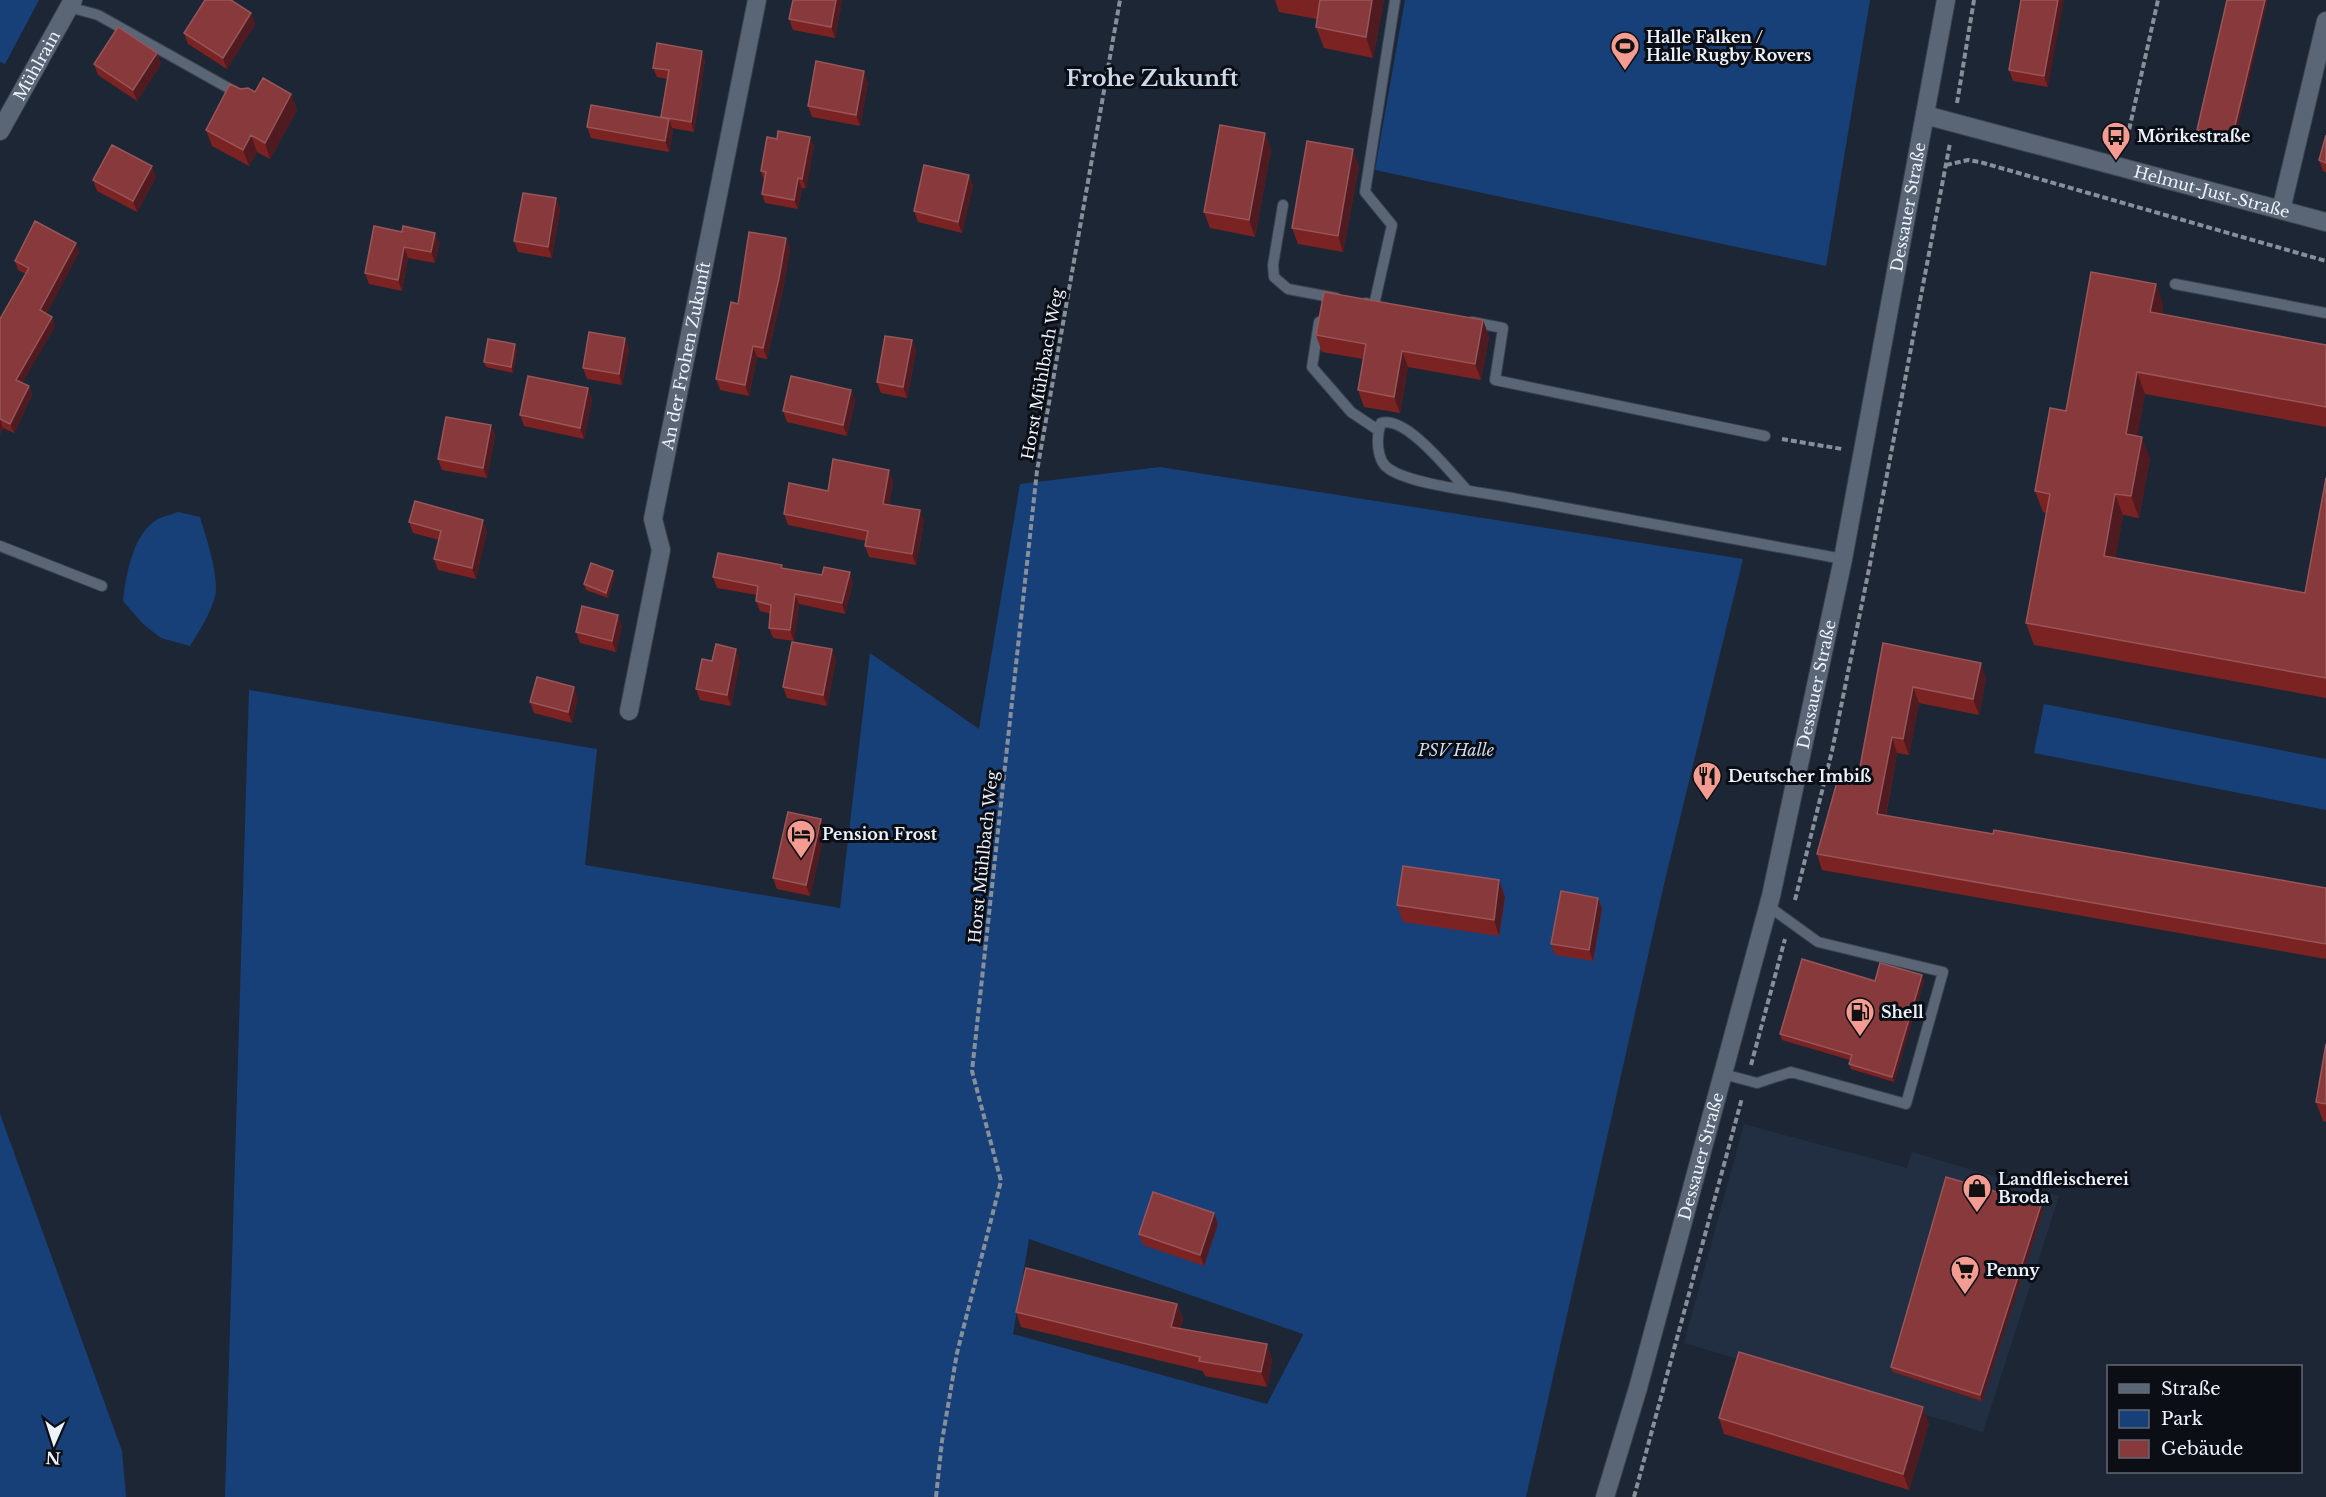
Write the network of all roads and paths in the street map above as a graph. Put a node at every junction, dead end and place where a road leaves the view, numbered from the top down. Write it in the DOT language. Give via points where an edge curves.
graph roads {
  1 [pos="757,0"];
  2 [pos="1120,0"];
  3 [pos="1395,0"];
  4 [pos="1946,0"];
  5 [pos="1974,0"];
  6 [pos="2158,0"];
  7 [pos="71,4"];
  8 [pos="2326,21"];
  9 [pos="249,99"];
  10 [pos="1925,115"];
  11 [pos="1954,123"];
  12 [pos="0,131"];
  13 [pos="1946,165"];
  14 [pos="2114,166"];
  15 [pos="1283,205"];
  16 [pos="2281,210"];
  17 [pos="2326,222"];
  18 [pos="2326,261"];
  19 [pos="2175,284"];
  20 [pos="1324,296"];
  21 [pos="2326,313"];
  22 [pos="1458,320"];
  23 [pos="1378,430"];
  24 [pos="1765,436"];
  25 [pos="1862,453"];
  26 [pos="1890,458"];
  27 [pos="1466,489"];
  28 [pos="0,546"];
  29 [pos="1843,559"];
  30 [pos="102,586"];
  31 [pos="629,711"];
  32 [pos="1768,906"];
  33 [pos="1723,1074"];
  34 [pos="936,1497"];
  35 [pos="1605,1497"];
  1 -- 31 [label="main road, An der Frohen Zukunft" via="653,519 661,550"];
  2 -- 34 [label="path, Horst Mühlbach Weg" via="1037,471 972,1071 1001,1181 957,1353"];
  3 -- 20 [label="lane" via="1365,192 1392,225 1379,306"];
  4 -- 10 [label="main road, Dessauer Straße"];
  5 -- 11 [label="path"];
  6 -- 14 [label="path" via="2127,139"];
  7 -- 9 [label="lane" via="98,15"];
  7 -- 12 [label="main road, Mühlrain"];
  8 -- 16 [label="main road"];
  10 -- 11 [label="main road, Helmut-Just-Straße"];
  10 -- 25 [label="main road, Dessauer Straße"];
  11 -- 14 [label="main road, Helmut-Just-Straße"];
  13 -- 18 [label="path" via="1968,160 1980,162"];
  14 -- 16 [label="main road, Helmut-Just-Straße"];
  15 -- 20 [label="lane" via="1274,276 1288,289"];
  16 -- 17 [label="main road, Helmut-Just-Straße"];
  19 -- 21 [label="lane"];
  20 -- 23 [label="lane" via="1312,366 1351,412"];
  22 -- 24 [label="lane" via="1503,328 1495,380"];
  23 -- 27 [label="lane" via="1386,421 1400,426 1416,437"];
  23 -- 27 [label="lane" via="1379,454 1386,468 1416,480"];
  24 -- 25 [label="path"];
  25 -- 26 [label="path"];
  25 -- 29 [label="main road, Dessauer Straße"];
  27 -- 29 [label="lane"];
  28 -- 30 [label="lane"];
  29 -- 32 [label="main road, Dessauer Straße"];
  32 -- 33 [label="main road, Dessauer Straße"];
  32 -- 33 [label="lane" via="1818,942 1943,972 1906,1104 1791,1072 1757,1083"];
  33 -- 35 [label="main road, Dessauer Straße"];
}
